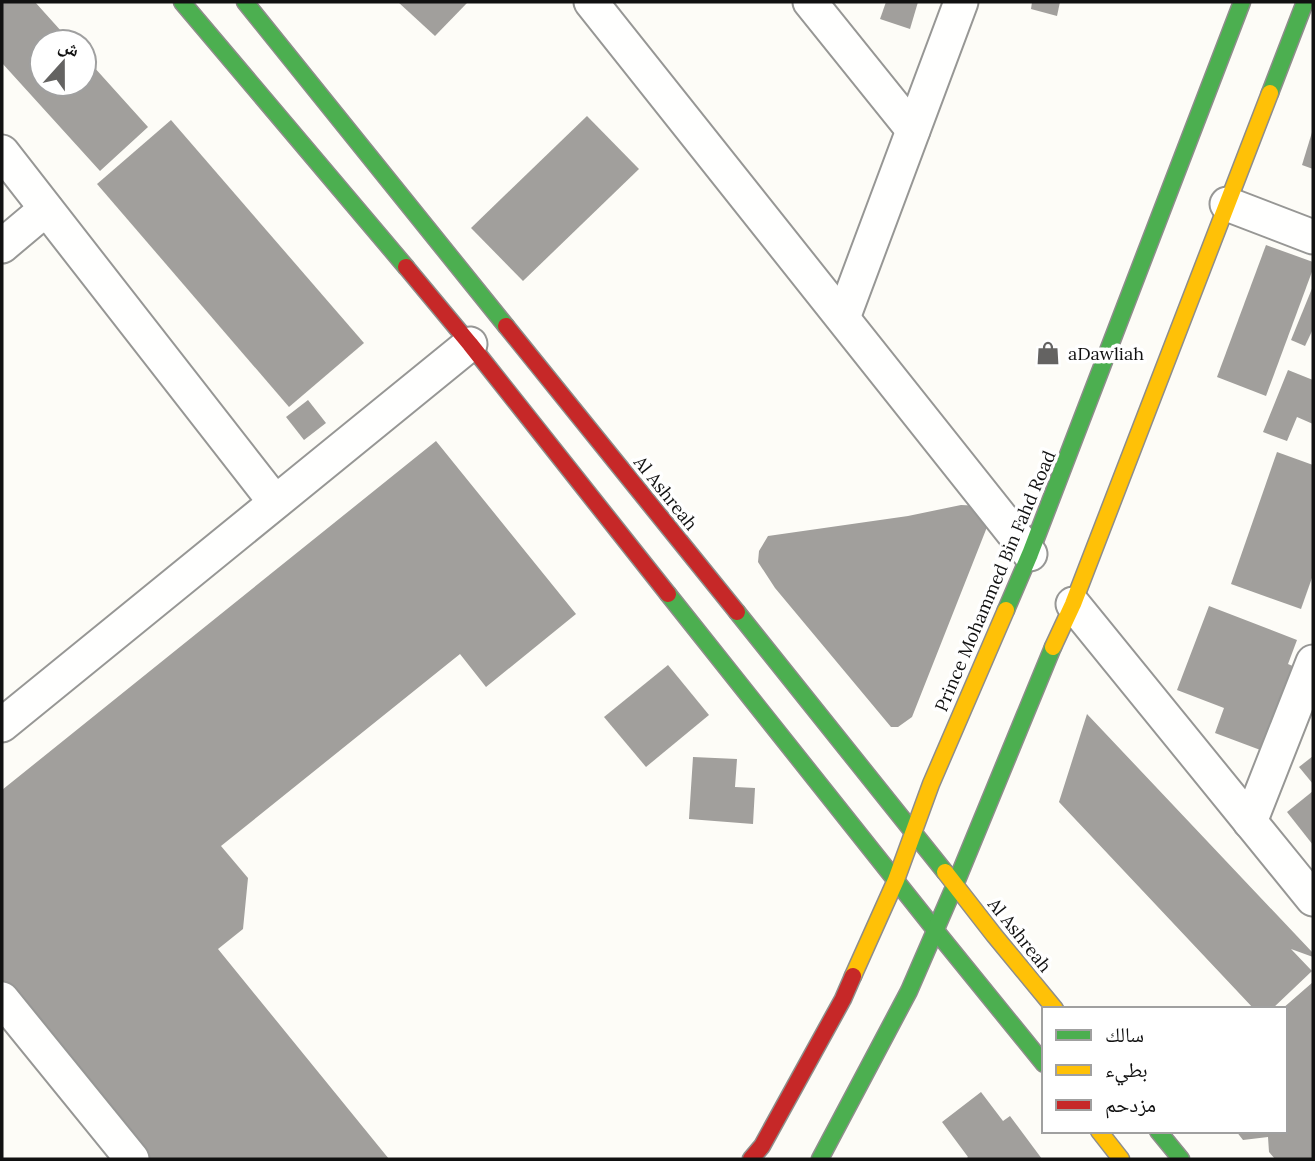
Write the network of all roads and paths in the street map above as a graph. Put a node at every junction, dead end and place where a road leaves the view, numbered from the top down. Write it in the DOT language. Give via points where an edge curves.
graph roads {
  1 [pos="182,2"];
  2 [pos="245,2"];
  3 [pos="591,2"];
  4 [pos="810,2"];
  5 [pos="961,2"];
  6 [pos="1242,2"];
  7 [pos="1305,2"];
  8 [pos="913,130"];
  9 [pos="2,152"];
  10 [pos="1227,204"];
  11 [pos="46,209"];
  12 [pos="1313,237"];
  13 [pos="2,246"];
  14 [pos="843,318"];
  15 [pos="470,344"];
  16 [pos="275,502"];
  17 [pos="1030,554"];
  18 [pos="1073,604"];
  19 [pos="1313,662"];
  20 [pos="2,725"];
  21 [pos="1250,822"];
  22 [pos="914,831"];
  23 [pos="896,880"];
  24 [pos="955,885"];
  25 [pos="1313,899"];
  26 [pos="936,931"];
  27 [pos="2,999"];
  28 [pos="1053,1007"];
  29 [pos="1042,1062"];
  30 [pos="1101,1133"];
  31 [pos="1160,1133"];
  32 [pos="132,1159"];
  33 [pos="751,1159"];
  34 [pos="820,1159"];
  35 [pos="1121,1159"];
  36 [pos="1181,1159"];
  1 -- 15 [label="main road"];
  2 -- 22 [label="main road, Al Ashreah"];
  3 -- 14 [label="street"];
  4 -- 8 [label="street"];
  5 -- 8 [label="street"];
  6 -- 17 [label="main road, Prince Mohammed Bin Fahd Road"];
  7 -- 10 [label="main road"];
  8 -- 14 [label="street"];
  9 -- 11 [label="street"];
  10 -- 12 [label="street"];
  10 -- 18 [label="main road"];
  11 -- 13 [label="street"];
  11 -- 16 [label="street"];
  14 -- 17 [label="street"];
  15 -- 16 [label="street"];
  15 -- 23 [label="main road"];
  16 -- 20 [label="street"];
  17 -- 22 [label="main road, Prince Mohammed Bin Fahd Road"];
  18 -- 21 [label="street"];
  18 -- 24 [label="main road"];
  19 -- 21 [label="street"];
  21 -- 25 [label="street"];
  22 -- 23 [label="main road, Prince Mohammed Bin Fahd Road"];
  22 -- 24 [label="main road, Al Ashreah"];
  23 -- 26 [label="main road"];
  23 -- 33 [label="main road, Prince Mohammed Bin Fahd Road" via="843,999"];
  24 -- 26 [label="main road"];
  24 -- 28 [label="main road, Al Ashreah"];
  26 -- 29 [label="main road"];
  26 -- 34 [label="main road"];
  27 -- 32 [label="street"];
  30 -- 35 [label="main road"];
  31 -- 36 [label="main road"];
}
